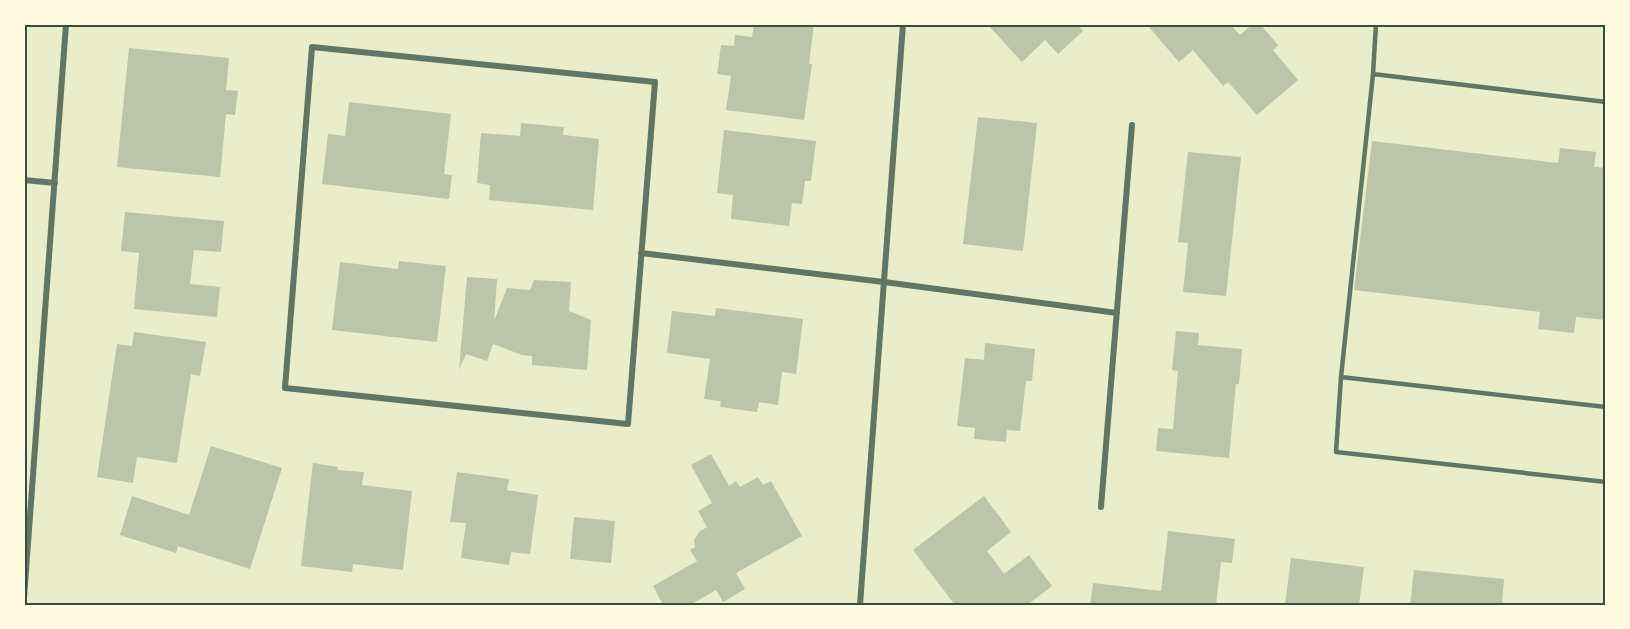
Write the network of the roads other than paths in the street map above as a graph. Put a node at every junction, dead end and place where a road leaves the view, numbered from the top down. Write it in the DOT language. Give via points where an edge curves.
graph roads {
  1 [pos="66,24"];
  2 [pos="903,24"];
  3 [pos="1376,24"];
  4 [pos="1372,74"];
  5 [pos="1606,102"];
  6 [pos="1132,125"];
  7 [pos="24,180"];
  8 [pos="55,183"];
  9 [pos="641,253"];
  10 [pos="884,282"];
  11 [pos="1117,313"];
  12 [pos="1341,377"];
  13 [pos="1606,407"];
  14 [pos="1606,482"];
  15 [pos="1101,507"];
  16 [pos="24,598"];
  17 [pos="860,605"];
  1 -- 8 [label="street"];
  2 -- 10 [label="street"];
  3 -- 4 [label="lane"];
  4 -- 5 [label="lane"];
  4 -- 12 [label="lane"];
  6 -- 11 [label="street"];
  7 -- 8 [label="street"];
  8 -- 16 [label="street"];
  9 -- 9 [label="street" via="628,424 285,388 312,47 655,82"];
  9 -- 10 [label="street"];
  10 -- 11 [label="street"];
  10 -- 17 [label="street"];
  11 -- 15 [label="street"];
  12 -- 13 [label="lane"];
  12 -- 14 [label="lane" via="1336,452"];
}
